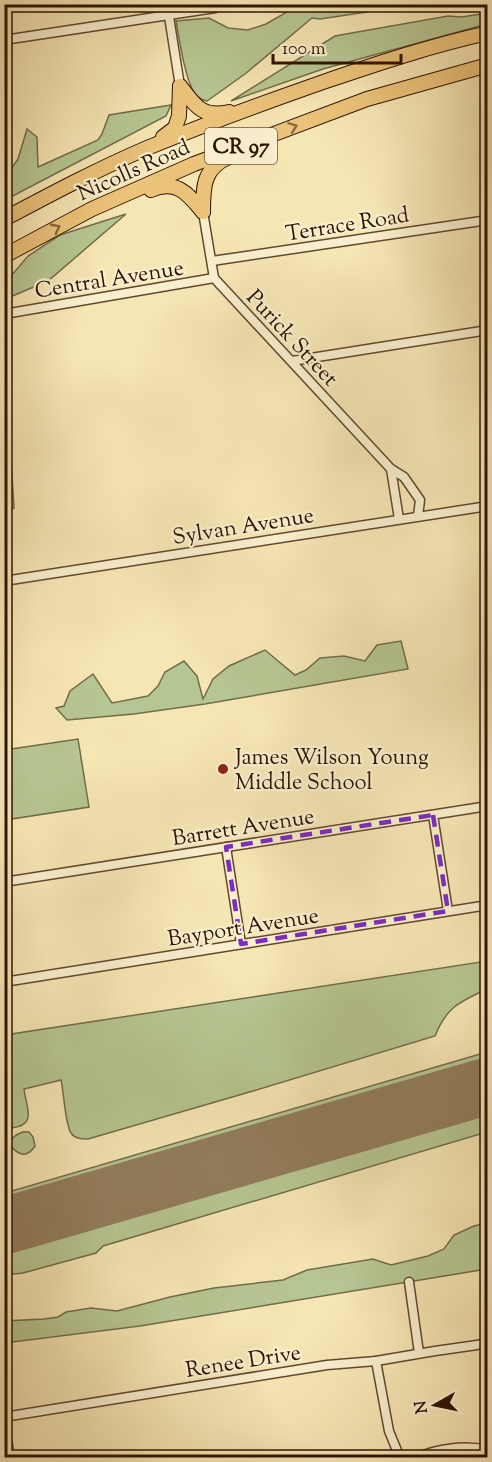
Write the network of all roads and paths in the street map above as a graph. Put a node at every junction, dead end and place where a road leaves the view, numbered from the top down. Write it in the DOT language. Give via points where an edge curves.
graph roads {
  1 [pos="167,4"];
  2 [pos="215,8"];
  3 [pos="168,14"];
  4 [pos="488,33"];
  5 [pos="4,40"];
  6 [pos="488,65"];
  7 [pos="180,86"];
  8 [pos="264,104"];
  9 [pos="253,142"];
  10 [pos="146,149"];
  11 [pos="112,200"];
  12 [pos="203,212"];
  13 [pos="4,219"];
  14 [pos="488,220"];
  15 [pos="4,256"];
  16 [pos="212,261"];
  17 [pos="214,278"];
  18 [pos="10,313"];
  19 [pos="488,330"];
  20 [pos="292,361"];
  21 [pos="391,469"];
  22 [pos="488,506"];
  23 [pos="418,516"];
  24 [pos="399,519"];
  25 [pos="4,581"];
  26 [pos="488,806"];
  27 [pos="433,815"];
  28 [pos="225,848"];
  29 [pos="4,882"];
  30 [pos="488,905"];
  31 [pos="448,911"];
  32 [pos="241,944"];
  33 [pos="4,982"];
  34 [pos="409,1282"];
  35 [pos="488,1342"];
  36 [pos="419,1353"];
  37 [pos="376,1362"];
  38 [pos="4,1417"];
  39 [pos="4,1422"];
  40 [pos="488,1450"];
  41 [pos="10,1458"];
  42 [pos="400,1458"];
  43 [pos="416,1458"];
  1 -- 3 [label="street"];
  2 -- 3 [label="street"];
  3 -- 5 [label="street"];
  3 -- 7 [label="street"];
  4 -- 8 [label="highway, Nicolls Road / CR 97" via="396,57"];
  9 -- 6 [label="highway, Nicolls Road / CR 97, one-way" via="367,99"];
  7 -- 8 [label="highway" via="207,113"];
  7 -- 10 [label="highway" via="180,116 175,128"];
  8 -- 10 [label="highway, Nicolls Road / CR 97"];
  9 -- 11 [label="highway, Nicolls Road / CR 97"];
  9 -- 12 [label="highway" via="248,149 217,162 207,175"];
  10 -- 13 [label="highway, Nicolls Road / CR 97"];
  11 -- 12 [label="highway" via="131,199 159,186 173,186 189,194"];
  15 -- 11 [label="highway, Nicolls Road / CR 97, one-way"];
  12 -- 16 [label="street"];
  14 -- 16 [label="street, Terrace Road"];
  16 -- 17 [label="street"];
  17 -- 18 [label="street, Central Avenue"];
  17 -- 20 [label="street, Purick Street"];
  19 -- 20 [label="street"];
  20 -- 21 [label="street, Purick Street"];
  21 -- 23 [label="street, Purick Street" via="404,477 420,500"];
  21 -- 24 [label="street"];
  22 -- 23 [label="street, Sylvan Avenue"];
  23 -- 24 [label="street, Sylvan Avenue"];
  24 -- 25 [label="street, Sylvan Avenue"];
  26 -- 27 [label="street, Barrett Avenue"];
  27 -- 28 [label="street, Barrett Avenue"];
  27 -- 31 [label="street"];
  28 -- 29 [label="street, Barrett Avenue"];
  28 -- 32 [label="street"];
  30 -- 31 [label="street, Bayport Avenue"];
  31 -- 32 [label="street, Bayport Avenue"];
  32 -- 33 [label="street, Bayport Avenue"];
  34 -- 36 [label="street"];
  35 -- 36 [label="street, Renee Drive"];
  36 -- 37 [label="street, Renee Drive"];
  37 -- 38 [label="street, Renee Drive" via="327,1365"];
  37 -- 42 [label="street" via="389,1431"];
  39 -- 41 [label="street"];
  40 -- 43 [label="street" via="452,1448"];
}
